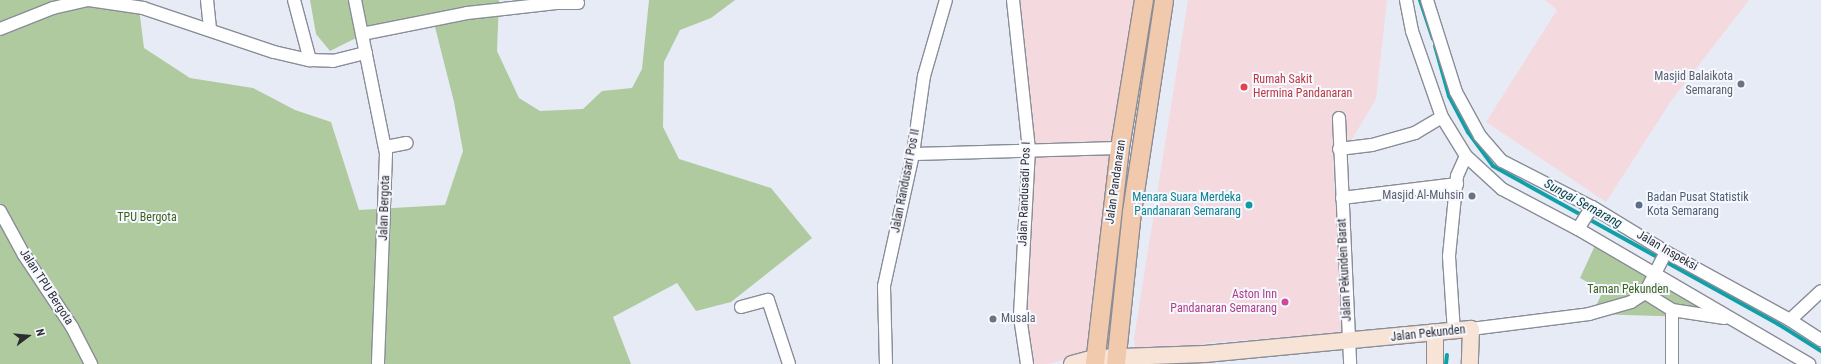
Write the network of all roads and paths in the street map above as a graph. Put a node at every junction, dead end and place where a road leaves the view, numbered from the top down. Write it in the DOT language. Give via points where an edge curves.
graph roads {
  1 [pos="207,0"];
  2 [pos="294,0"];
  3 [pos="355,0"];
  4 [pos="946,0"];
  5 [pos="1013,0"];
  6 [pos="1144,0"];
  7 [pos="1164,0"];
  8 [pos="1406,0"];
  9 [pos="1427,0"];
  10 [pos="578,3"];
  11 [pos="0,29"];
  12 [pos="210,29"];
  13 [pos="362,34"];
  14 [pos="366,53"];
  15 [pos="310,60"];
  16 [pos="1442,117"];
  17 [pos="1339,118"];
  18 [pos="407,143"];
  19 [pos="386,147"];
  20 [pos="1120,148"];
  21 [pos="1029,149"];
  22 [pos="1339,149"];
  23 [pos="912,154"];
  24 [pos="1466,156"];
  25 [pos="1457,184"];
  26 [pos="1342,198"];
  27 [pos="1591,208"];
  28 [pos="0,210"];
  29 [pos="1579,226"];
  30 [pos="1665,254"];
  31 [pos="1657,271"];
  32 [pos="1821,291"];
  33 [pos="1645,293"];
  34 [pos="741,307"];
  35 [pos="1672,310"];
  36 [pos="1731,319"];
  37 [pos="1790,320"];
  38 [pos="1471,329"];
  39 [pos="1454,332"];
  40 [pos="1435,334"];
  41 [pos="1821,340"];
  42 [pos="1349,343"];
  43 [pos="1207,359"];
  44 [pos="1095,361"];
  45 [pos="1116,361"];
  46 [pos="91,364"];
  47 [pos="378,364"];
  48 [pos="789,364"];
  49 [pos="886,364"];
  50 [pos="1027,364"];
  51 [pos="1072,364"];
  52 [pos="1350,364"];
  53 [pos="1435,364"];
  54 [pos="1470,364"];
  55 [pos="1672,364"];
  56 [pos="1809,364"];
  1 -- 12 [label="street"];
  2 -- 15 [label="street"];
  3 -- 13 [label="street, Jalan Bergota"];
  4 -- 23 [label="street, Jalan Randusari Pos II" via="924,76"];
  5 -- 21 [label="street, Jalan Randusadi Pos I"];
  6 -- 20 [label="main road, Jalan Pandanaran"];
  7 -- 45 [label="main road, Jalan Pandanaran" via="1132,212"];
  8 -- 16 [label="street" via="1412,31"];
  9 -- 27 [label="street, Jalan Inspeksi" via="1450,78 1480,136 1502,161"];
  10 -- 13 [label="street" via="467,13"];
  11 -- 12 [label="street" via="53,8 89,0 143,8"];
  12 -- 15 [label="street" via="274,52"];
  13 -- 14 [label="street, Jalan Bergota"];
  14 -- 15 [label="street" via="333,61"];
  14 -- 19 [label="street, Jalan Bergota"];
  16 -- 22 [label="street" via="1415,133 1378,144"];
  16 -- 24 [label="street"];
  17 -- 22 [label="street, Jalan Pekunden Barat"];
  18 -- 19 [label="street"];
  19 -- 47 [label="street, Jalan Bergota" via="387,184"];
  20 -- 21 [label="street"];
  20 -- 44 [label="main road, Jalan Pandanaran"];
  21 -- 23 [label="street"];
  21 -- 50 [label="street, Jalan Randusadi Pos I" via="1020,317"];
  22 -- 26 [label="street, Jalan Pekunden Barat"];
  23 -- 49 [label="street, Jalan Randusari Pos II" via="884,286"];
  24 -- 25 [label="street" via="1457,176"];
  24 -- 29 [label="street" via="1502,189"];
  25 -- 26 [label="street"];
  25 -- 39 [label="street" via="1449,256"];
  26 -- 42 [label="street, Jalan Pekunden Barat"];
  27 -- 29 [label="street"];
  27 -- 30 [label="street, Jalan Inspeksi"];
  28 -- 46 [label="street, Jalan TPU Bergota" via="24,255 72,327"];
  29 -- 31 [label="street"];
  30 -- 31 [label="street"];
  30 -- 37 [label="street, Jalan Inspeksi"];
  31 -- 33 [label="street"];
  31 -- 36 [label="street"];
  32 -- 37 [label="street"];
  33 -- 35 [label="street"];
  33 -- 38 [label="street, Jalan Pekunden" via="1631,302 1589,314"];
  34 -- 48 [label="street" via="765,299 770,301"];
  35 -- 36 [label="street"];
  35 -- 55 [label="street"];
  36 -- 56 [label="street"];
  37 -- 41 [label="street, Jalan Inspeksi"];
  38 -- 39 [label="main road, Jalan Pekunden"];
  38 -- 54 [label="main road"];
  39 -- 40 [label="main road, Jalan Pekunden"];
  40 -- 42 [label="main road, Jalan Pekunden"];
  40 -- 53 [label="main road"];
  42 -- 43 [label="main road, Jalan Pekunden"];
  42 -- 52 [label="street, Jalan Pekunden Barat"];
  43 -- 45 [label="main road, Jalan Pekunden"];
  44 -- 45 [label="main road, Jalan Pekunden"];
  44 -- 51 [label="main road, Jalan Pekunden"];
}
